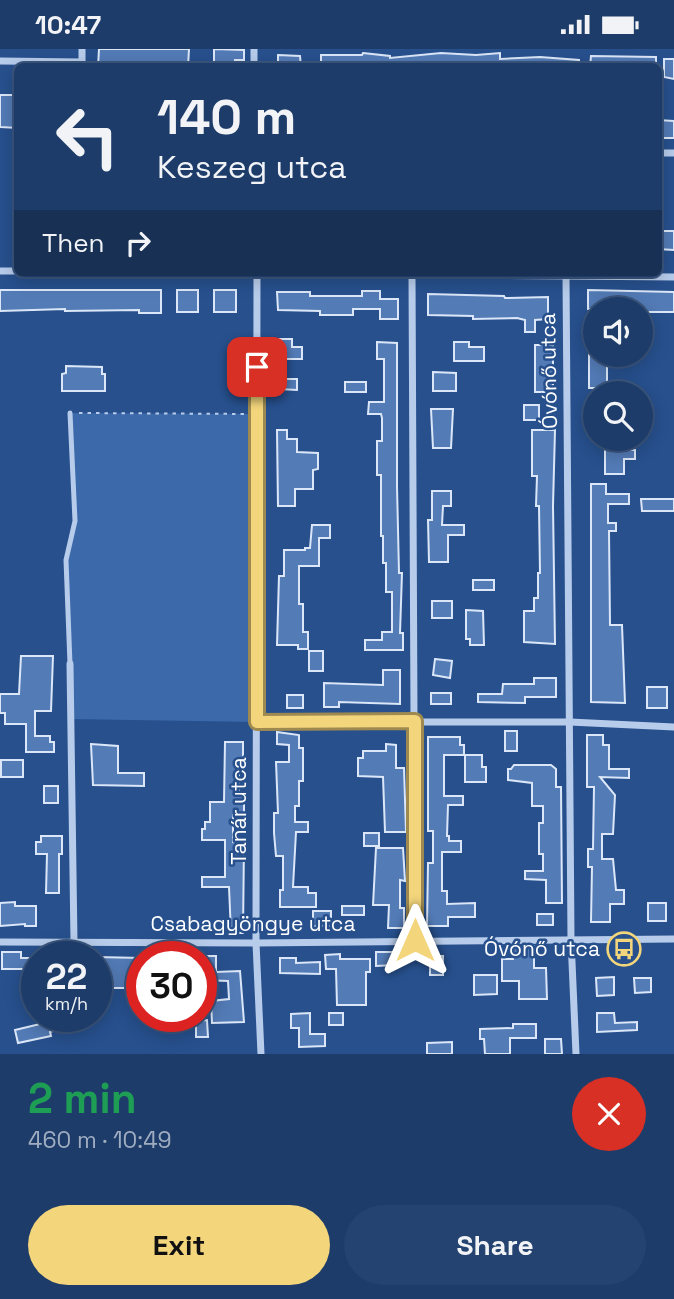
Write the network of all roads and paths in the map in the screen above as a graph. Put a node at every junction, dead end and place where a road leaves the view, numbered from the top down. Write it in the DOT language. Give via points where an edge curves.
graph roads {
  1 [pos="0,61"];
  2 [pos="55,63"];
  3 [pos="257,277"];
  4 [pos="412,277"];
  5 [pos="566,277"];
  6 [pos="70,413"];
  7 [pos="257,414"];
  8 [pos="70,664"];
  9 [pos="415,721"];
  10 [pos="257,722"];
  11 [pos="570,722"];
  12 [pos="674,727"];
  13 [pos="571,939"];
  14 [pos="674,939"];
  15 [pos="415,940"];
  16 [pos="0,941"];
  17 [pos="21,941"];
  18 [pos="74,941"];
  19 [pos="112,942"];
  20 [pos="256,943"];
  21 [pos="261,1054"];
  22 [pos="576,1054"];
  1 -- 2 [label="street"];
  3 -- 7 [label="street, Tanár utca"];
  4 -- 9 [label="street"];
  5 -- 11 [label="street, Óvónő utca"];
  6 -- 7 [label="path"];
  6 -- 8 [label="lane" via="75,521 66,560"];
  7 -- 10 [label="street, Tanár utca"];
  8 -- 18 [label="street"];
  9 -- 10 [label="street"];
  9 -- 11 [label="street"];
  9 -- 15 [label="street"];
  10 -- 20 [label="street, Tanár utca"];
  11 -- 12 [label="street"];
  11 -- 13 [label="street, Óvónő utca"];
  13 -- 14 [label="street, Csabagyöngye utca"];
  13 -- 15 [label="street, Csabagyöngye utca"];
  13 -- 22 [label="street, Óvónő utca"];
  15 -- 20 [label="street, Csabagyöngye utca"];
  16 -- 17 [label="street, Csabagyöngye utca"];
  19 -- 20 [label="street, Csabagyöngye utca"];
  20 -- 21 [label="street, Tanár utca"];
}
